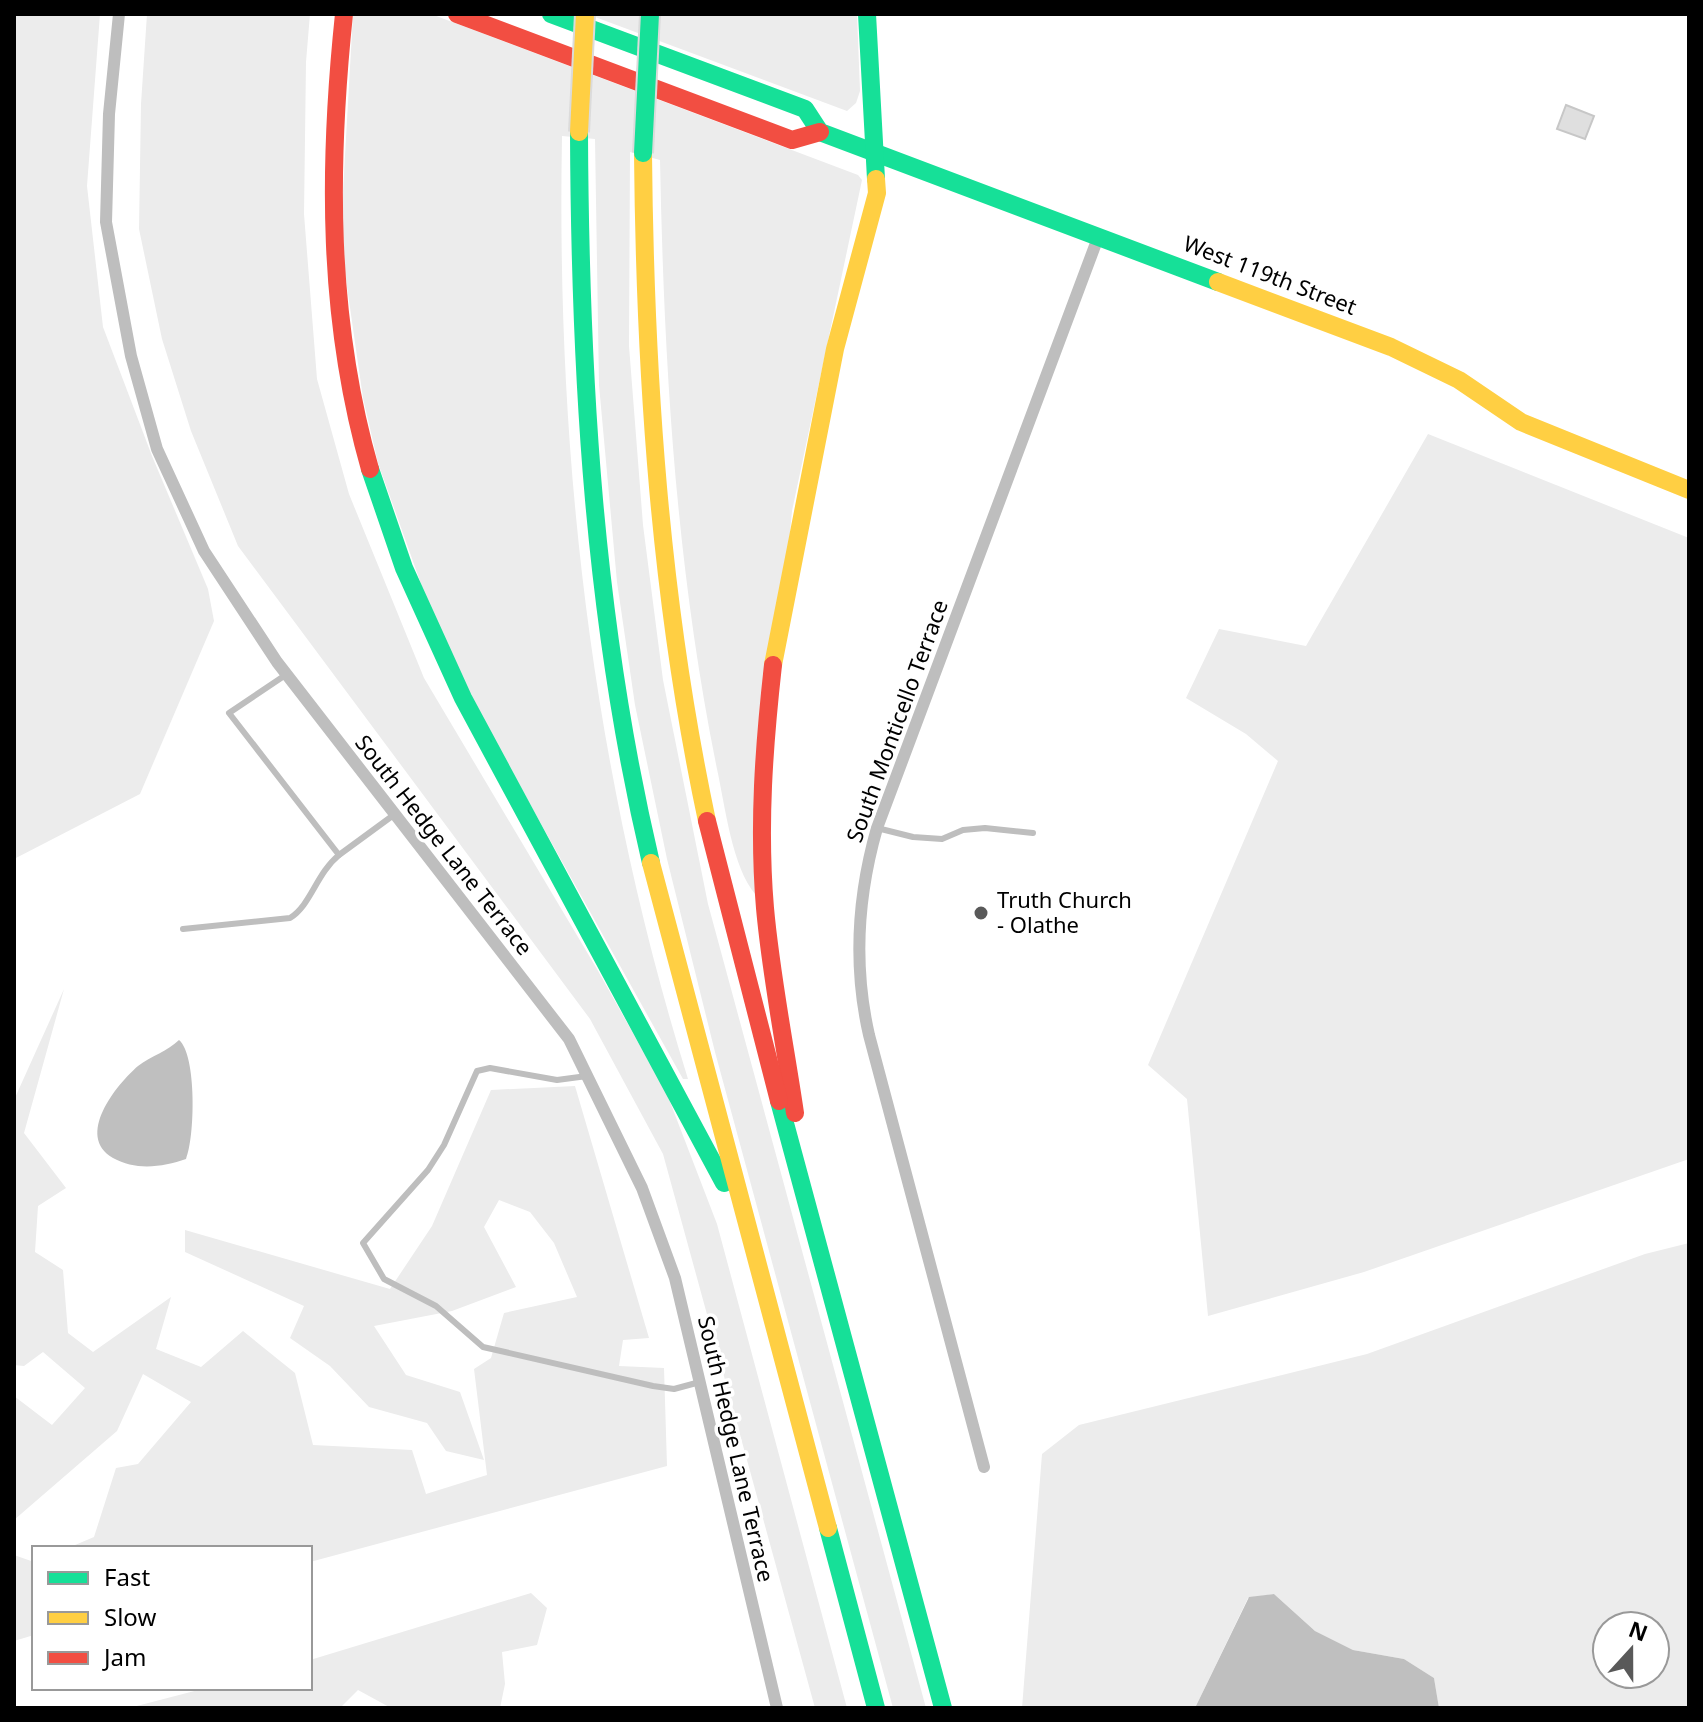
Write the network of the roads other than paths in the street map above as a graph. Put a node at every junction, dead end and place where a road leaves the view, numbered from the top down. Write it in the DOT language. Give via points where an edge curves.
graph roads {
  1 [pos="119,14"];
  2 [pos="344,14"];
  3 [pos="457,14"];
  4 [pos="551,14"];
  5 [pos="585,14"];
  6 [pos="650,14"];
  7 [pos="867,14"];
  8 [pos="820,132"];
  9 [pos="874,152"];
  10 [pos="1099,235"];
  11 [pos="1689,490"];
  12 [pos="287,674"];
  13 [pos="395,814"];
  14 [pos="877,828"];
  15 [pos="1033,833"];
  16 [pos="339,855"];
  17 [pos="183,929"];
  18 [pos="587,1076"];
  19 [pos="810,1216"];
  20 [pos="748,1231"];
  21 [pos="700,1382"];
  22 [pos="984,1467"];
  23 [pos="777,1708"];
  24 [pos="876,1708"];
  25 [pos="943,1708"];
  1 -- 12 [label="street, South Hedge Lane Terrace" via="106,222 131,356 157,449 204,551"];
  2 -- 20 [label="main road" via="332,167 334,256 345,362 378,499 456,689 674,1085"];
  3 -- 8 [label="main road, West 119th Street" via="792,140"];
  4 -- 8 [label="main road, West 119th Street" via="805,109"];
  5 -- 20 [label="main road, bridge" via="579,284 586,421 610,648 668,934"];
  6 -- 19 [label="main road, bridge" via="643,317 658,514 685,710 729,914"];
  7 -- 9 [label="main road"];
  8 -- 9 [label="main road, West 119th Street"];
  9 -- 10 [label="main road, West 119th Street"];
  9 -- 19 [label="main road" via="877,193 835,349 796,539 776,640 763,754 765,910"];
  10 -- 11 [label="main road, West 119th Street" via="1422,360 1521,422"];
  10 -- 14 [label="street, South Monticello Terrace"];
  12 -- 13 [label="street, South Hedge Lane Terrace"];
  12 -- 16 [label="lane" via="229,713"];
  13 -- 16 [label="lane"];
  13 -- 18 [label="street, South Hedge Lane Terrace" via="569,1039"];
  14 -- 15 [label="lane" via="942,839 985,828"];
  14 -- 22 [label="street, South Monticello Terrace" via="859,908 861,1003"];
  16 -- 17 [label="lane" via="323,869 303,906 290,918"];
  18 -- 21 [label="street, South Hedge Lane Terrace" via="642,1188 670,1263"];
  18 -- 21 [label="lane" via="557,1080 490,1068 477,1071 428,1170 363,1243 384,1279 436,1306 483,1347 653,1386 674,1389"];
  19 -- 25 [label="main road"];
  20 -- 24 [label="main road"];
  21 -- 23 [label="street, South Hedge Lane Terrace"];
}
